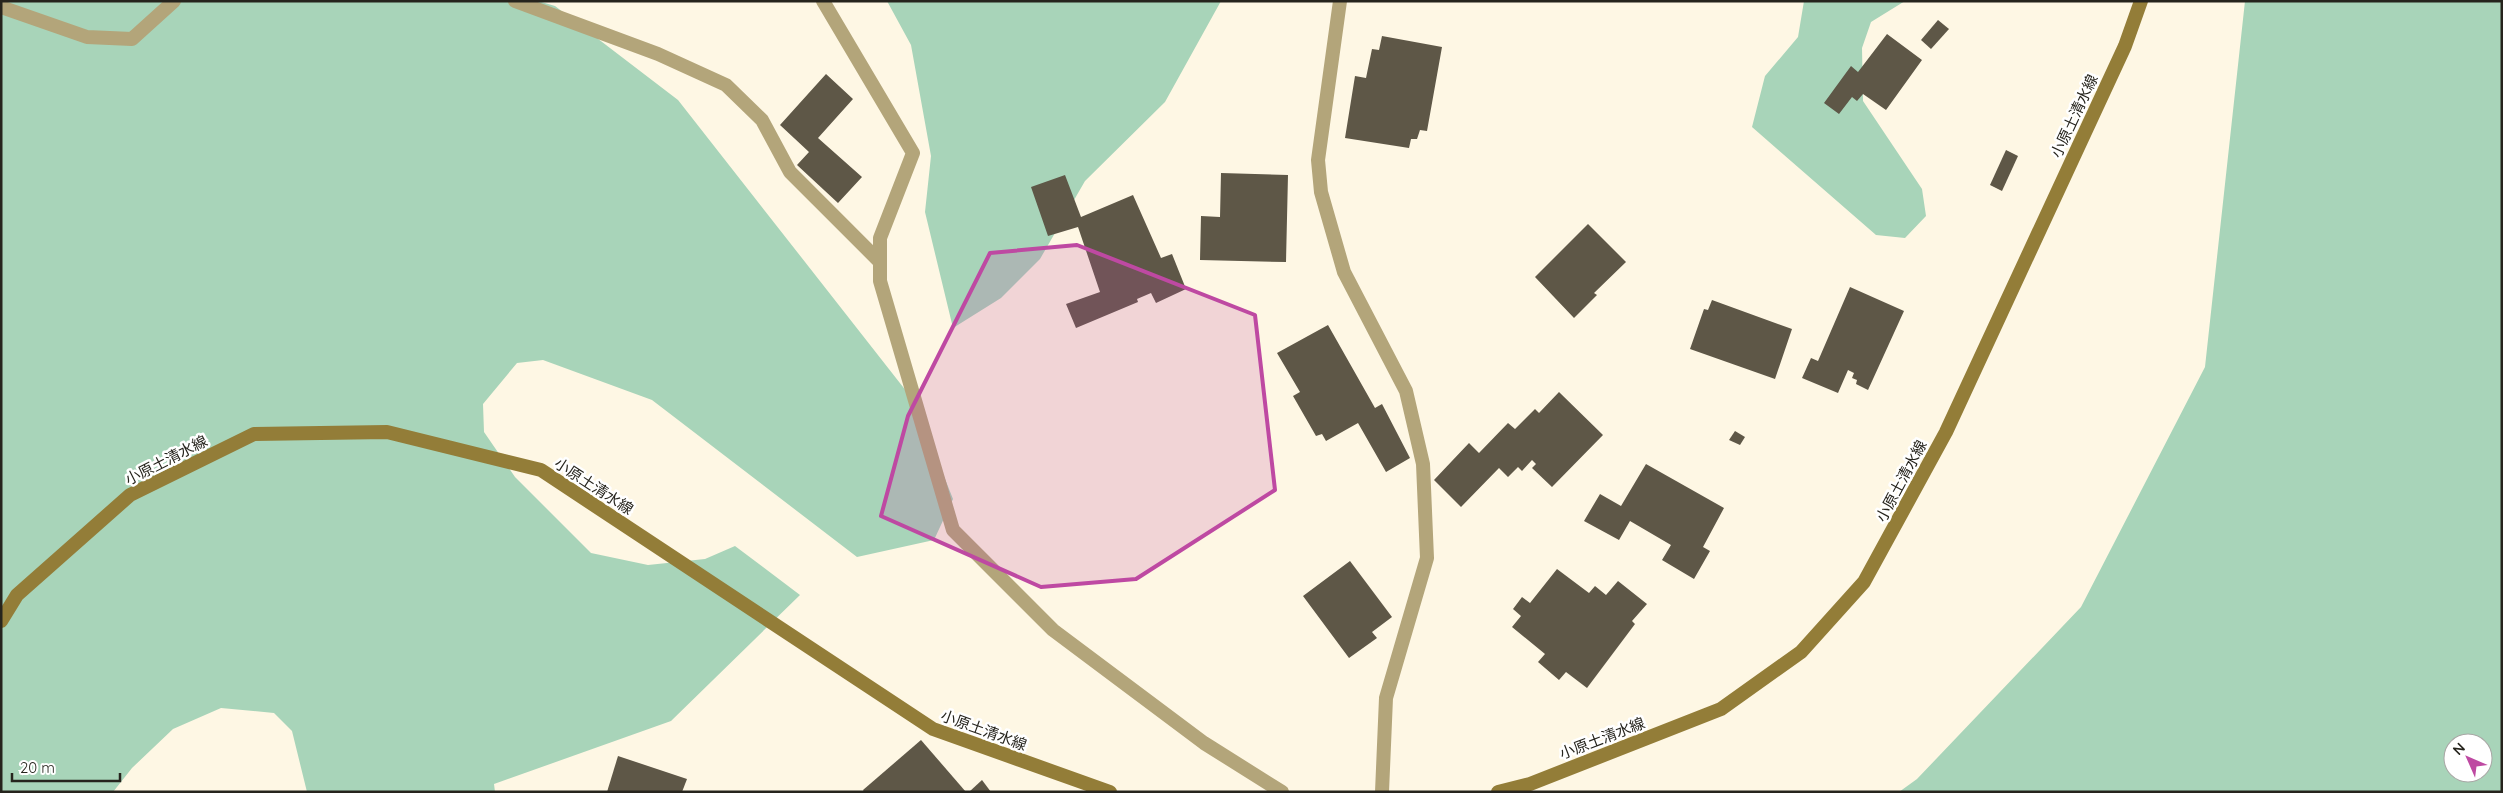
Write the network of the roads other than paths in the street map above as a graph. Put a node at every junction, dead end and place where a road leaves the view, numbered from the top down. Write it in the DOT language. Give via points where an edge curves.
graph roads {
  1 [pos="174,1"];
  2 [pos="516,1"];
  3 [pos="823,1"];
  4 [pos="1340,1"];
  5 [pos="2141,1"];
  6 [pos="1,7"];
  7 [pos="880,262"];
  8 [pos="1,621"];
  9 [pos="1110,792"];
  10 [pos="1282,792"];
  11 [pos="1382,792"];
  12 [pos="1498,792"];
  1 -- 6 [label="street" via="132,39 87,37"];
  2 -- 7 [label="street" via="658,54 726,84 762,120 790,172"];
  3 -- 7 [label="street" via="913,153 880,238"];
  4 -- 11 [label="street" via="1318,160 1321,192 1344,272 1406,391 1423,464 1427,558 1386,698"];
  5 -- 12 [label="main road, 小原土清水線" via="2125,46 1946,432 1864,582 1801,652 1721,709 1530,784"];
  7 -- 10 [label="street" via="880,281 953,530 1053,630 1204,743"];
  8 -- 9 [label="main road, 小原土清水線" via="17,595 130,495 254,434 387,432 541,470 933,729"];
}
